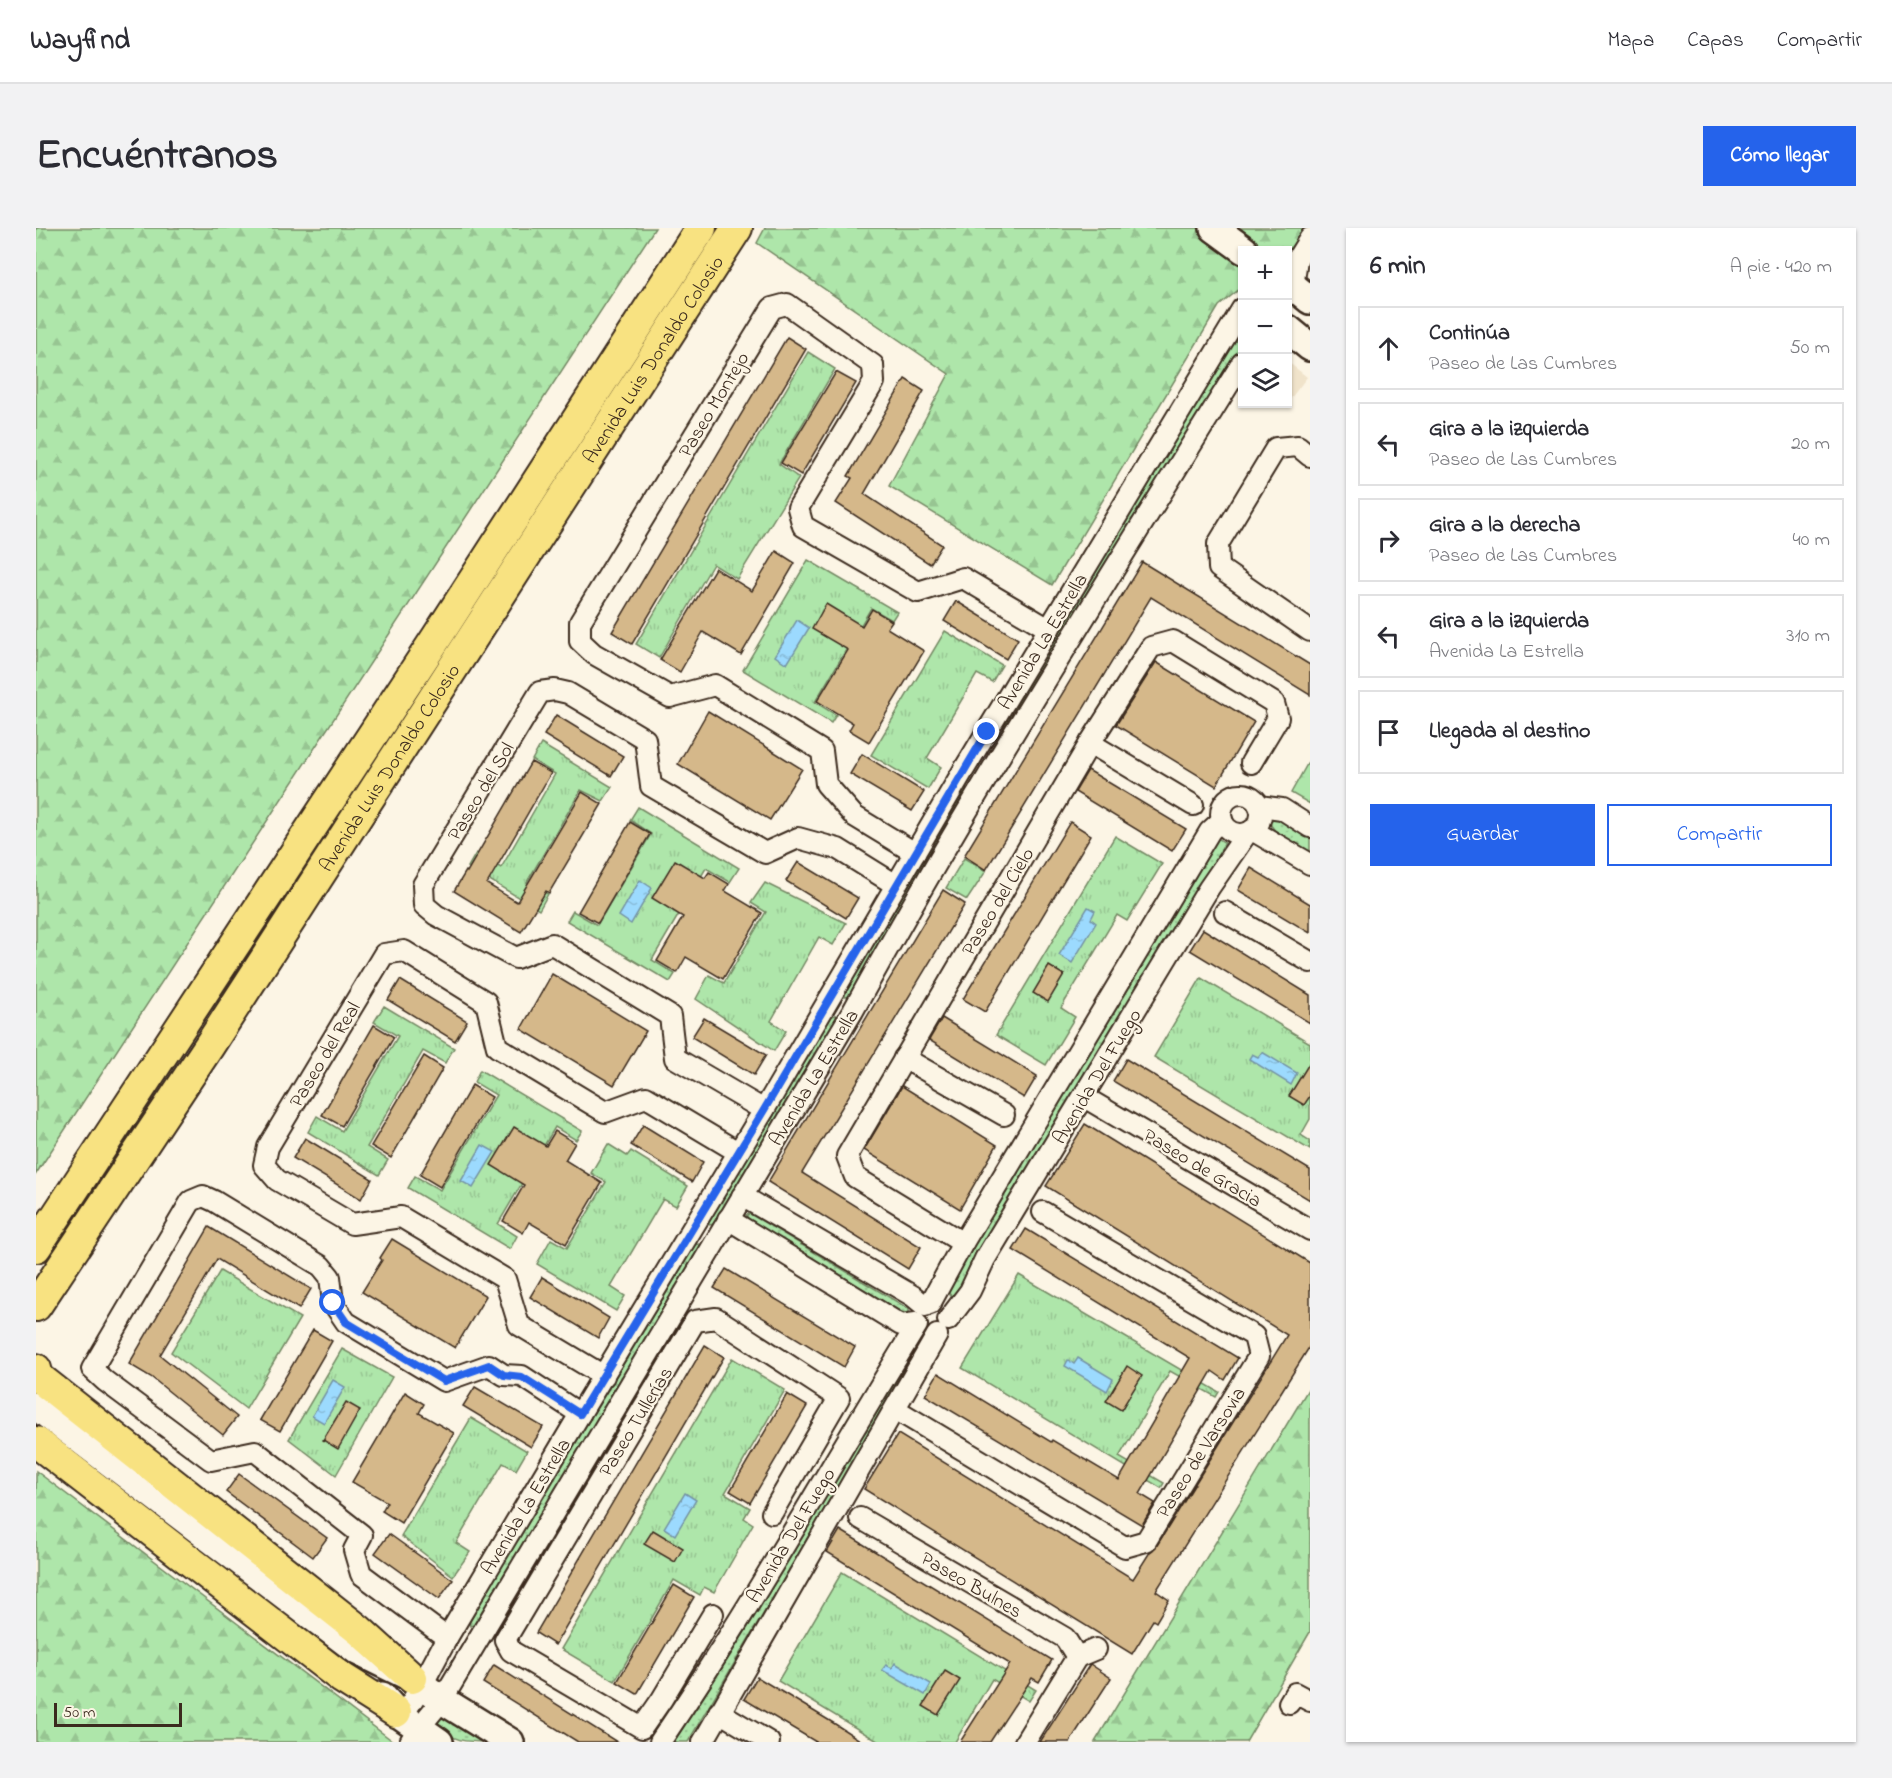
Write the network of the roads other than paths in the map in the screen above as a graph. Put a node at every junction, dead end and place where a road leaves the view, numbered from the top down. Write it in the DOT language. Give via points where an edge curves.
graph roads {
  1 [pos="701,228"];
  2 [pos="737,228"];
  3 [pos="1214,228"];
  4 [pos="1310,238"];
  5 [pos="1239,246"];
  6 [pos="1294,281"];
  7 [pos="1238,315"];
  8 [pos="1292,332"];
  9 [pos="1310,347"];
  10 [pos="1238,370"];
  11 [pos="1310,456"];
  12 [pos="1041,624"];
  13 [pos="1310,631"];
  14 [pos="987,732"];
  15 [pos="1090,743"];
  16 [pos="1008,746"];
  17 [pos="1251,764"];
  18 [pos="963,771"];
  19 [pos="984,784"];
  20 [pos="1193,805"];
  21 [pos="1259,806"];
  22 [pos="1222,820"];
  23 [pos="1310,826"];
  24 [pos="1249,831"];
  25 [pos="915,853"];
  26 [pos="1310,864"];
  27 [pos="896,885"];
  28 [pos="1225,912"];
  29 [pos="1310,962"];
  30 [pos="831,997"];
  31 [pos="853,1011"];
  32 [pos="904,1058"];
  33 [pos="1090,1101"];
  34 [pos="764,1110"];
  35 [pos="1004,1116"];
  36 [pos="738,1152"];
  37 [pos="742,1196"];
  38 [pos="1043,1212"];
  39 [pos="728,1219"];
  40 [pos="692,1228"];
  41 [pos="1310,1230"];
  42 [pos="957,1239"];
  43 [pos="713,1242"];
  44 [pos="36,1247"];
  45 [pos="43,1296"];
  46 [pos="922,1314"];
  47 [pos="36,1325"];
  48 [pos="942,1328"];
  49 [pos="36,1369"];
  50 [pos="597,1372"];
  51 [pos="36,1406"];
  52 [pos="574,1410"];
  53 [pos="901,1414"];
  54 [pos="36,1420"];
  55 [pos="36,1442"];
  56 [pos="772,1513"];
  57 [pos="860,1518"];
  58 [pos="713,1614"];
  59 [pos="447,1638"];
  60 [pos="1096,1649"];
  61 [pos="356,1657"];
  62 [pos="1077,1657"];
  63 [pos="425,1688"];
  64 [pos="1310,1701"];
  65 [pos="1289,1703"];
  66 [pos="724,1714"];
  67 [pos="413,1728"];
  68 [pos="653,1736"];
  69 [pos="510,1742"];
  70 [pos="703,1742"];
  71 [pos="769,1742"];
  72 [pos="1025,1742"];
  1 -- 44 [label="main road, Avenida Luis Donaldo Colosio"];
  2 -- 45 [label="main road, Avenida Luis Donaldo Colosio" via="222,1027"];
  3 -- 5 [label="main road"];
  4 -- 6 [label="street"];
  7 -- 12 [label="street, Avenida La Estrella"];
  8 -- 9 [label="main road"];
  10 -- 16 [label="street, Avenida La Estrella"];
  11 -- 13 [label="street" via="1298,446 1276,448 1218,544 1219,568"];
  12 -- 14 [label="street, Avenida La Estrella"];
  12 -- 25 [label="street, Paseo Montejo" via="963,578 918,592 802,526 798,508 874,382 873,365 787,304 772,308 580,622 580,641 594,654 670,697 715,685 822,751 826,784 854,816"];
  14 -- 16 [label="street"];
  14 -- 18 [label="street, Avenida La Estrella"];
  15 -- 17 [label="street, Paseo del Cielo" via="1151,647 1173,641 1274,703 1278,718"];
  15 -- 20 [label="street"];
  15 -- 32 [label="street, Paseo del Cielo"];
  16 -- 19 [label="street, Avenida La Estrella"];
  18 -- 19 [label="street"];
  18 -- 25 [label="street, Avenida La Estrella"];
  19 -- 31 [label="street, Avenida La Estrella" via="906,913"];
  21 -- 22 [label="street" via="1251,796 1231,796 1222,806"];
  21 -- 23 [label="street" via="1282,809"];
  21 -- 24 [label="street" via="1260,820"];
  22 -- 24 [label="street" via="1228,830"];
  22 -- 42 [label="street, Avenida Del Fuego" via="1210,831"];
  24 -- 26 [label="street"];
  24 -- 33 [label="street, Avenida Del Fuego" via="1209,888"];
  25 -- 27 [label="street, Avenida La Estrella"];
  27 -- 30 [label="street, Avenida La Estrella"];
  27 -- 34 [label="street, Paseo del Sol" via="838,849 798,838 765,853 651,786 645,739 568,693 555,690 540,692 423,885 424,904 436,915 516,958 552,944 670,1016 675,1058"];
  28 -- 29 [label="street"];
  30 -- 31 [label="street"];
  30 -- 34 [label="street, Avenida La Estrella"];
  31 -- 37 [label="street, Avenida La Estrella"];
  32 -- 35 [label="street"];
  32 -- 42 [label="street, Paseo del Cielo" via="847,1156 855,1177"];
  33 -- 41 [label="street, Paseo de Gracia"];
  33 -- 48 [label="street, Avenida Del Fuego" via="985,1259 970,1291"];
  34 -- 36 [label="street, Avenida La Estrella"];
  36 -- 40 [label="street, Avenida La Estrella"];
  36 -- 50 [label="street, Paseo del Real" via="646,1097 605,1112 497,1047 486,1002 404,951 384,954 268,1147 264,1165 278,1180 352,1224 401,1217 505,1279 519,1325"];
  37 -- 39 [label="street, Avenida La Estrella"];
  37 -- 46 [label="street" via="913,1296"];
  38 -- 53 [label="street, Paseo de Varsovia" via="1254,1336 1259,1356 1146,1540 1125,1547"];
  39 -- 43 [label="street, Avenida La Estrella"];
  39 -- 46 [label="street" via="901,1325"];
  40 -- 43 [label="street"];
  40 -- 50 [label="street, Avenida La Estrella"];
  42 -- 46 [label="street, Avenida Del Fuego"];
  43 -- 63 [label="street, Avenida La Estrella"];
  45 -- 47 [label="main road, Avenida Luis Donaldo Colosio"];
  46 -- 48 [label="street" via="919,1329 927,1335"];
  46 -- 48 [label="street" via="935,1305 944,1310"];
  46 -- 68 [label="street, Avenida Del Fuego" via="731,1634"];
  48 -- 53 [label="street, Avenida Del Fuego"];
  49 -- 63 [label="main road" via="38,1377 359,1630"];
  50 -- 52 [label="street, Avenida La Estrella"];
  51 -- 61 [label="main road"];
  52 -- 59 [label="street, Avenida La Estrella"];
  52 -- 59 [label="street" via="522,1377 504,1375 489,1365 444,1381 346,1322 333,1303 330,1277 321,1266 203,1196 191,1201 93,1369 211,1460 255,1451 362,1534 354,1550 360,1574"];
  53 -- 66 [label="street, Avenida Del Fuego"];
  54 -- 61 [label="main road"];
  55 -- 67 [label="main road" via="342,1678"];
  56 -- 68 [label="street, Paseo Tullerías" via="839,1398 716,1318 695,1321 505,1640 511,1651"];
  57 -- 62 [label="street, Paseo Bulnes" via="1065,1638"];
  58 -- 68 [label="street" via="662,1699"];
  59 -- 63 [label="street, Avenida La Estrella"];
  60 -- 62 [label="street"];
  61 -- 63 [label="main road"];
  61 -- 67 [label="main road"];
  62 -- 72 [label="street"];
  63 -- 67 [label="street"];
  63 -- 69 [label="main road"];
  64 -- 65 [label="street" via="1294,1693"];
  66 -- 70 [label="street, Avenida Del Fuego"];
  66 -- 71 [label="street"];
}
